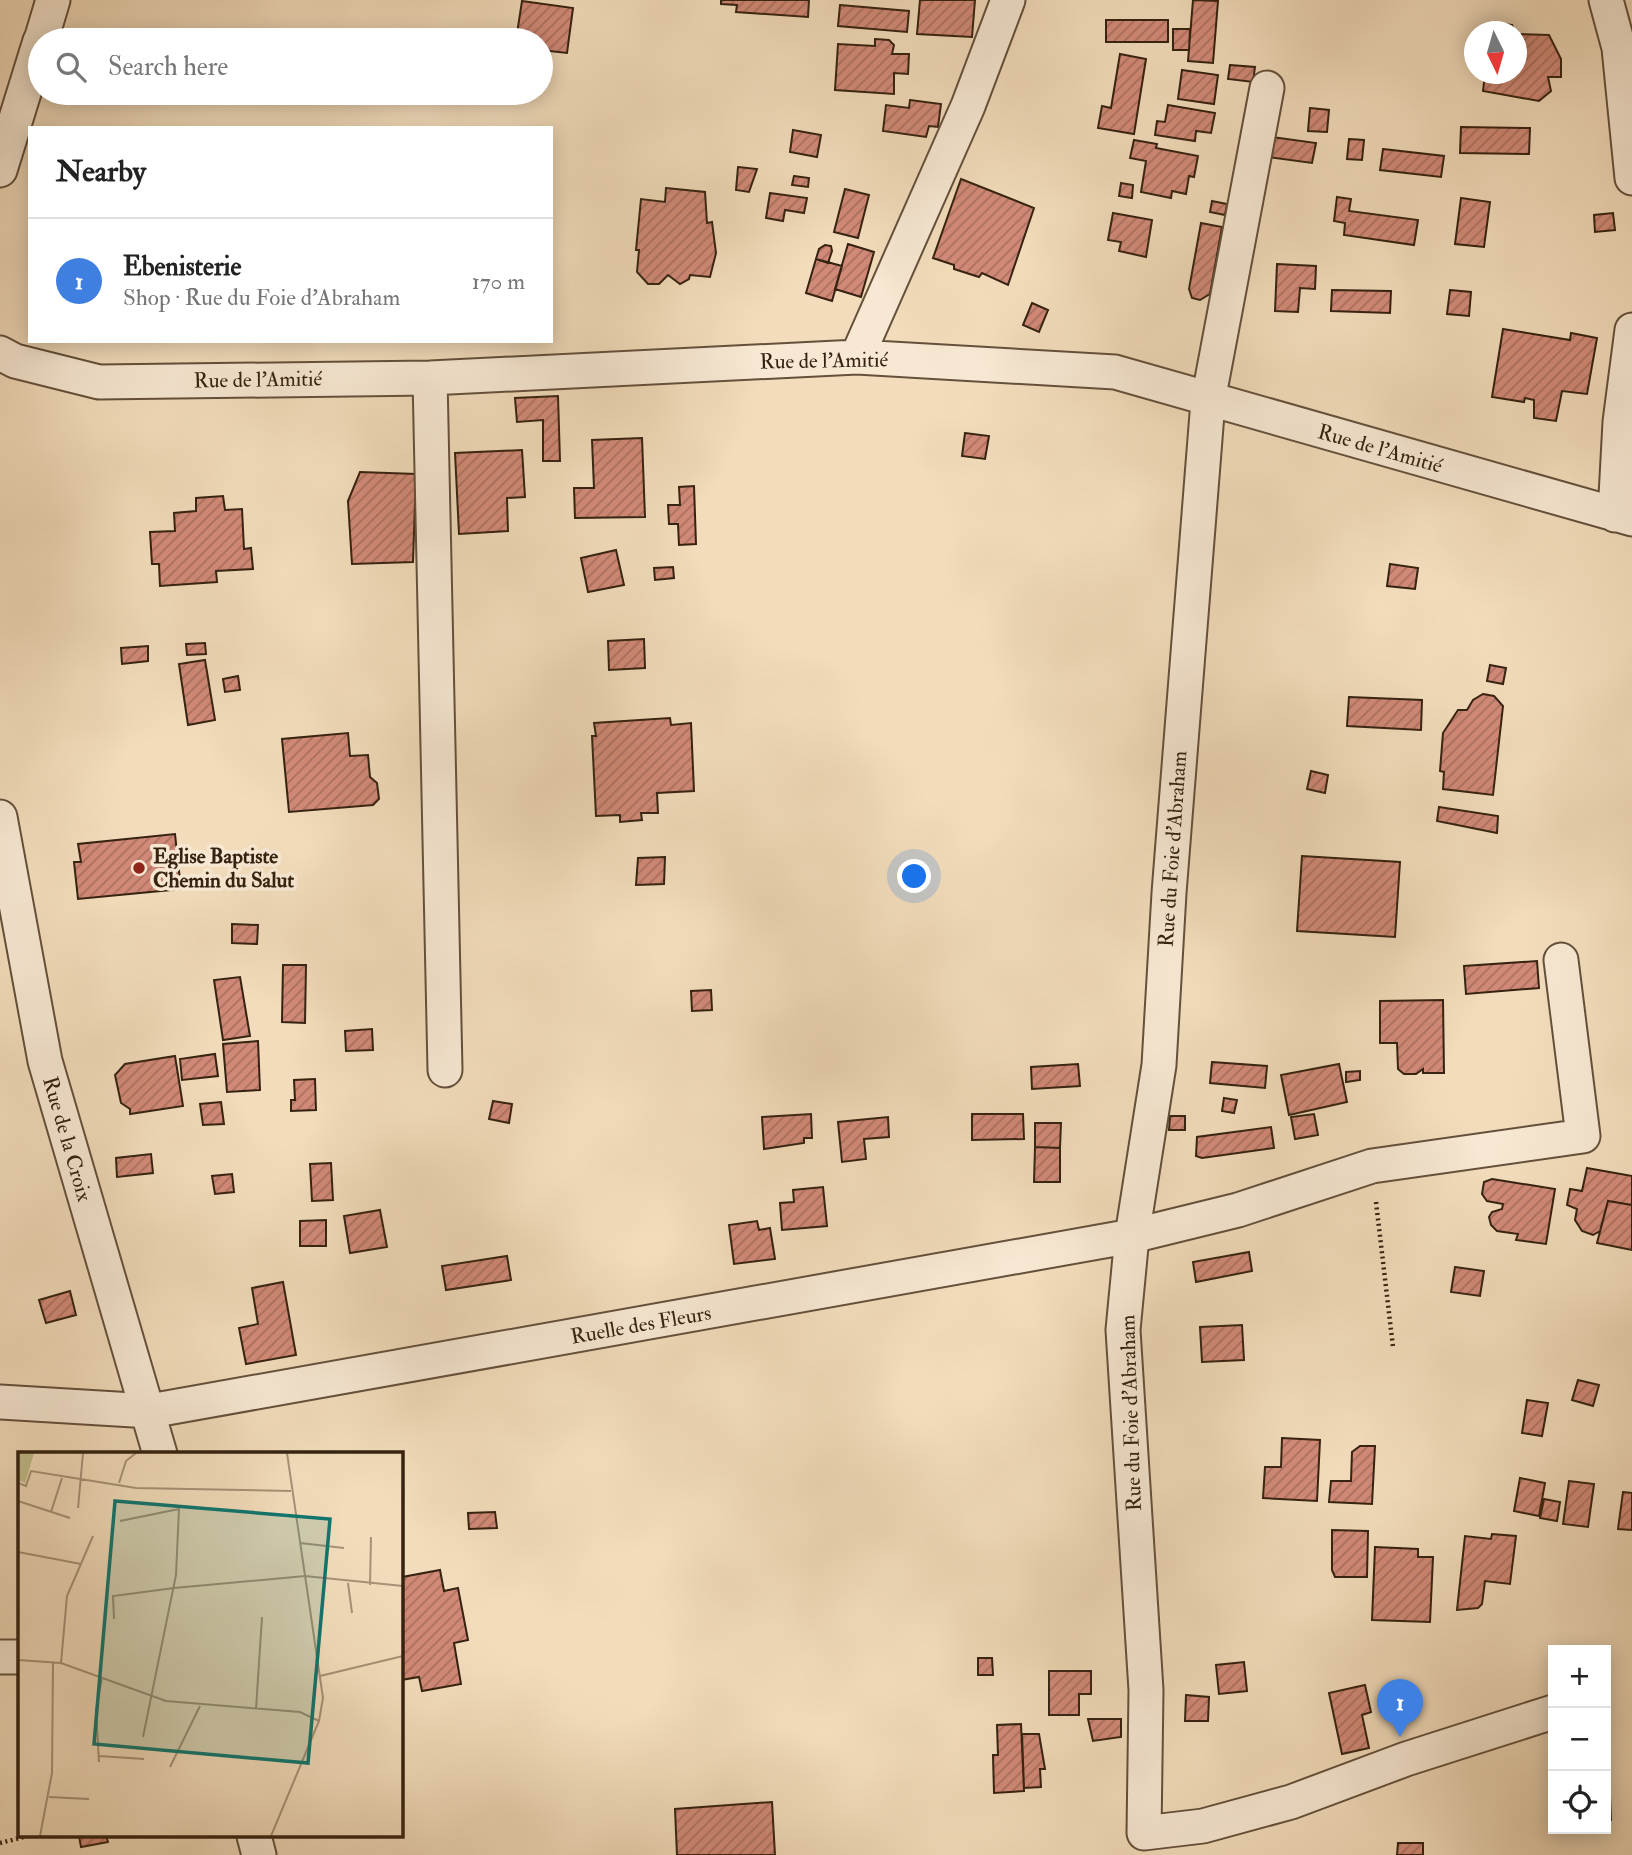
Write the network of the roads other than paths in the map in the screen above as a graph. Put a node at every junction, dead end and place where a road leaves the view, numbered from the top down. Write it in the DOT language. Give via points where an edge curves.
graph roads {
  1 [pos="53,0"];
  2 [pos="1008,0"];
  3 [pos="1606,0"];
  4 [pos="44,28"];
  5 [pos="28,80"];
  6 [pos="1267,88"];
  7 [pos="0,170"];
  8 [pos="1632,178"];
  9 [pos="1632,330"];
  10 [pos="0,353"];
  11 [pos="857,357"];
  12 [pos="430,378"];
  13 [pos="1208,401"];
  14 [pos="1624,517"];
  15 [pos="0,817"];
  16 [pos="1561,960"];
  17 [pos="445,1070"];
  18 [pos="1132,1236"];
  19 [pos="0,1402"];
  20 [pos="150,1411"];
  21 [pos="160,1452"];
  22 [pos="0,1657"];
  23 [pos="18,1657"];
  24 [pos="1548,1714"];
  25 [pos="255,1838"];
  26 [pos="259,1855"];
  1 -- 4 [label="street"];
  2 -- 11 [label="street" via="968,106"];
  3 -- 8 [label="street" via="1619,48"];
  5 -- 7 [label="street"];
  6 -- 13 [label="street, Rue du Foie d'Abraham"];
  9 -- 14 [label="street" via="1620,422"];
  10 -- 12 [label="street, Rue de l'Amitié" via="99,382"];
  11 -- 12 [label="street, Rue de l'Amitié"];
  11 -- 13 [label="street, Rue de l'Amitié" via="1115,372"];
  12 -- 17 [label="street"];
  13 -- 14 [label="street, Rue de l'Amitié"];
  13 -- 18 [label="street, Rue du Foie d'Abraham" via="1159,1065"];
  15 -- 20 [label="street, Rue de la Croix" via="45,1061"];
  16 -- 18 [label="street, Ruelle des Fleurs" via="1584,1136 1372,1166 1238,1210"];
  18 -- 20 [label="street, Ruelle des Fleurs"];
  18 -- 24 [label="street, Rue du Foie d'Abraham" via="1123,1330 1146,1690 1144,1833 1203,1826 1291,1802"];
  19 -- 20 [label="street, Ruelle des Fleurs"];
  20 -- 21 [label="street, Rue de la Croix"];
  22 -- 23 [label="street"];
  25 -- 26 [label="street"];
}
